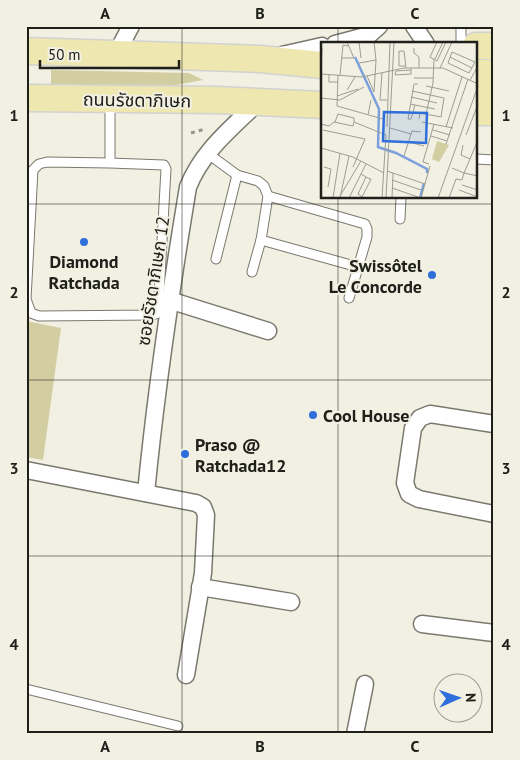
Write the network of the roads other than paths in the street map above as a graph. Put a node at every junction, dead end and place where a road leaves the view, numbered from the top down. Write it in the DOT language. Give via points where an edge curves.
graph roads {
  1 [pos="131,26"];
  2 [pos="379,26"];
  3 [pos="414,26"];
  4 [pos="461,26"];
  5 [pos="342,42"];
  6 [pos="425,42"];
  7 [pos="461,42"];
  8 [pos="321,46"];
  9 [pos="478,46"];
  10 [pos="494,46"];
  11 [pos="26,51"];
  12 [pos="116,54"];
  13 [pos="321,54"];
  14 [pos="260,59"];
  15 [pos="321,65"];
  16 [pos="478,73"];
  17 [pos="494,73"];
  18 [pos="478,92"];
  19 [pos="494,92"];
  20 [pos="321,96"];
  21 [pos="26,98"];
  22 [pos="110,99"];
  23 [pos="253,102"];
  24 [pos="321,105"];
  25 [pos="478,112"];
  26 [pos="494,112"];
  27 [pos="207,153"];
  28 [pos="478,159"];
  29 [pos="494,160"];
  30 [pos="110,163"];
  31 [pos="237,175"];
  32 [pos="268,196"];
  33 [pos="401,199"];
  34 [pos="400,218"];
  35 [pos="261,240"];
  36 [pos="216,260"];
  37 [pos="358,267"];
  38 [pos="252,272"];
  39 [pos="349,298"];
  40 [pos="169,300"];
  41 [pos="268,331"];
  42 [pos="494,424"];
  43 [pos="26,470"];
  44 [pos="146,493"];
  45 [pos="494,514"];
  46 [pos="200,587"];
  47 [pos="291,602"];
  48 [pos="422,624"];
  49 [pos="494,633"];
  50 [pos="186,675"];
  51 [pos="365,684"];
  52 [pos="26,689"];
  53 [pos="178,726"];
  54 [pos="355,734"];
  1 -- 12 [label="street"];
  2 -- 5 [label="street" via="369,35"];
  3 -- 6 [label="street"];
  4 -- 7 [label="lane"];
  8 -- 14 [label="street"];
  9 -- 10 [label="main road"];
  11 -- 12 [label="main road"];
  12 -- 14 [label="main road"];
  13 -- 14 [label="main road"];
  14 -- 15 [label="main road"];
  16 -- 17 [label="main road"];
  18 -- 19 [label="main road"];
  20 -- 23 [label="main road, ถนนรัชดาภิเษก"];
  21 -- 22 [label="main road, ถนนรัชดาภิเษก"];
  22 -- 23 [label="main road, ถนนรัชดาภิเษก"];
  22 -- 30 [label="lane"];
  23 -- 24 [label="main road, ถนนรัชดาภิเษก"];
  23 -- 27 [label="street, ซอยรัชดาภิเษก 12"];
  25 -- 26 [label="main road"];
  27 -- 31 [label="lane"];
  27 -- 40 [label="street, ซอยรัชดาภิเษก 12" via="188,187"];
  28 -- 29 [label="lane"];
  30 -- 30 [label="lane" via="47,162 33,170 26,299 32,313 39,316 158,313 166,169 164,165"];
  31 -- 32 [label="lane" via="258,181"];
  31 -- 36 [label="lane"];
  32 -- 35 [label="lane"];
  32 -- 37 [label="lane" via="365,224 367,237"];
  33 -- 34 [label="lane"];
  35 -- 37 [label="lane"];
  35 -- 38 [label="lane"];
  37 -- 39 [label="lane"];
  40 -- 41 [label="street"];
  40 -- 44 [label="street, ซอยรัชดาภิเษก 12"];
  42 -- 45 [label="street" via="430,414 420,418 413,428 404,483 409,494 419,499"];
  43 -- 44 [label="street"];
  44 -- 46 [label="street" via="203,507 206,515"];
  46 -- 47 [label="street"];
  46 -- 50 [label="street"];
  48 -- 49 [label="street"];
  51 -- 54 [label="street"];
  52 -- 53 [label="lane"];
}
